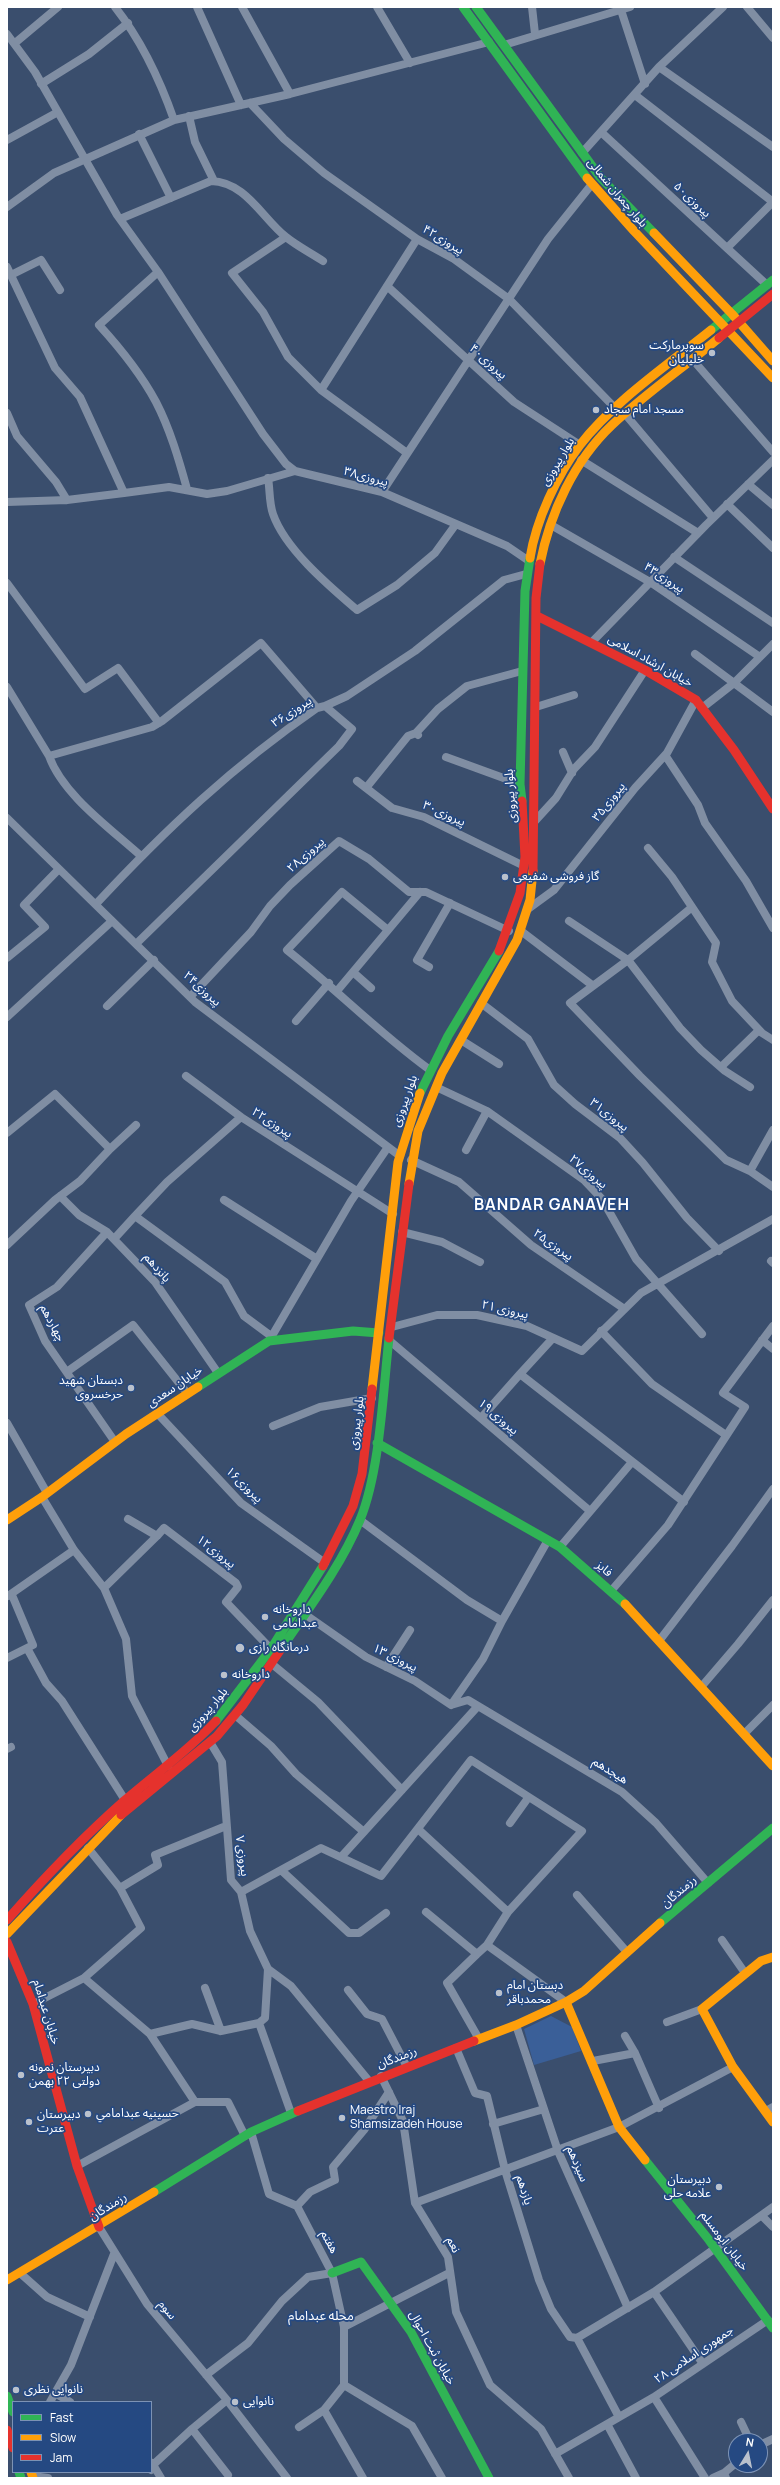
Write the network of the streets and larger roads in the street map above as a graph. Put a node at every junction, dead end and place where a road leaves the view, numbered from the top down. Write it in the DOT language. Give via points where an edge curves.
graph roads {
  1 [pos="58,7"];
  2 [pos="115,7"];
  3 [pos="197,7"];
  4 [pos="242,7"];
  5 [pos="377,7"];
  6 [pos="464,7"];
  7 [pos="476,7"];
  8 [pos="532,7"];
  9 [pos="630,7"];
  10 [pos="723,7"];
  11 [pos="747,7"];
  12 [pos="620,9"];
  13 [pos="128,23"];
  14 [pos="7,34"];
  15 [pos="535,34"];
  16 [pos="773,38"];
  17 [pos="489,42"];
  18 [pos="15,43"];
  19 [pos="504,45"];
  20 [pos="410,63"];
  21 [pos="659,67"];
  22 [pos="41,84"];
  23 [pos="645,84"];
  24 [pos="290,94"];
  25 [pos="634,95"];
  26 [pos="250,103"];
  27 [pos="241,105"];
  28 [pos="58,112"];
  29 [pos="189,116"];
  30 [pos="174,120"];
  31 [pos="601,132"];
  32 [pos="139,134"];
  33 [pos="7,140"];
  34 [pos="773,147"];
  35 [pos="582,153"];
  36 [pos="84,158"];
  37 [pos="214,182"];
  38 [pos="592,184"];
  39 [pos="170,198"];
  40 [pos="773,202"];
  41 [pos="7,207"];
  42 [pos="120,219"];
  43 [pos="286,237"];
  44 [pos="417,239"];
  45 [pos="727,248"];
  46 [pos="323,261"];
  47 [pos="7,267"];
  48 [pos="158,272"];
  49 [pos="11,275"];
  50 [pos="770,282"];
  51 [pos="387,286"];
  52 [pos="60,290"];
  53 [pos="773,295"];
  54 [pos="509,299"];
  55 [pos="754,309"];
  56 [pos="732,314"];
  57 [pos="721,321"];
  58 [pos="739,322"];
  59 [pos="730,330"];
  60 [pos="755,340"];
  61 [pos="693,360"];
  62 [pos="468,361"];
  63 [pos="773,361"];
  64 [pos="773,378"];
  65 [pos="321,390"];
  66 [pos="615,408"];
  67 [pos="7,413"];
  68 [pos="625,414"];
  69 [pos="580,445"];
  70 [pos="773,452"];
  71 [pos="407,453"];
  72 [pos="581,460"];
  73 [pos="773,460"];
  74 [pos="294,471"];
  75 [pos="268,478"];
  76 [pos="748,484"];
  77 [pos="187,489"];
  78 [pos="382,492"];
  79 [pos="124,493"];
  80 [pos="67,500"];
  81 [pos="7,502"];
  82 [pos="727,504"];
  83 [pos="773,505"];
  84 [pos="547,506"];
  85 [pos="557,510"];
  86 [pos="713,518"];
  87 [pos="456,524"];
  88 [pos="551,525"];
  89 [pos="698,533"];
  90 [pos="773,548"];
  91 [pos="674,557"];
  92 [pos="529,561"];
  93 [pos="526,574"];
  94 [pos="650,582"];
  95 [pos="7,583"];
  96 [pos="537,616"];
  97 [pos="773,623"];
  98 [pos="591,643"];
  99 [pos="773,644"];
  100 [pos="695,654"];
  101 [pos="760,656"];
  102 [pos="645,670"];
  103 [pos="522,671"];
  104 [pos="734,683"];
  105 [pos="7,687"];
  106 [pos="574,695"];
  107 [pos="696,700"];
  108 [pos="321,707"];
  109 [pos="536,707"];
  110 [pos="702,708"];
  111 [pos="773,712"];
  112 [pos="159,723"];
  113 [pos="563,752"];
  114 [pos="664,755"];
  115 [pos="49,756"];
  116 [pos="446,757"];
  117 [pos="572,773"];
  118 [pos="357,781"];
  119 [pos="520,784"];
  120 [pos="366,788"];
  121 [pos="773,809"];
  122 [pos="7,818"];
  123 [pos="535,821"];
  124 [pos="648,848"];
  125 [pos="141,856"];
  126 [pos="524,866"];
  127 [pos="59,869"];
  128 [pos="420,892"];
  129 [pos="450,903"];
  130 [pos="96,904"];
  131 [pos="691,908"];
  132 [pos="528,909"];
  133 [pos="112,920"];
  134 [pos="569,921"];
  135 [pos="773,928"];
  136 [pos="388,930"];
  137 [pos="509,931"];
  138 [pos="521,931"];
  139 [pos="137,943"];
  140 [pos="7,958"];
  141 [pos="154,960"];
  142 [pos="628,960"];
  143 [pos="429,967"];
  144 [pos="353,972"];
  145 [pos="329,983"];
  146 [pos="592,985"];
  147 [pos="371,988"];
  148 [pos="337,991"];
  149 [pos="190,997"];
  150 [pos="481,1003"];
  151 [pos="107,1006"];
  152 [pos="7,1017"];
  153 [pos="296,1021"];
  154 [pos="759,1030"];
  155 [pos="461,1040"];
  156 [pos="773,1040"];
  157 [pos="499,1064"];
  158 [pos="721,1067"];
  159 [pos="430,1070"];
  160 [pos="186,1076"];
  161 [pos="436,1087"];
  162 [pos="750,1087"];
  163 [pos="487,1111"];
  164 [pos="241,1117"];
  165 [pos="136,1125"];
  166 [pos="773,1130"];
  167 [pos="7,1133"];
  168 [pos="388,1147"];
  169 [pos="110,1149"];
  170 [pos="466,1150"];
  171 [pos="400,1156"];
  172 [pos="411,1160"];
  173 [pos="750,1171"];
  174 [pos="773,1187"];
  175 [pos="357,1193"];
  176 [pos="60,1196"];
  177 [pos="224,1200"];
  178 [pos="393,1214"];
  179 [pos="135,1216"];
  180 [pos="773,1219"];
  181 [pos="107,1232"];
  182 [pos="402,1232"];
  183 [pos="114,1239"];
  184 [pos="7,1245"];
  185 [pos="719,1251"];
  186 [pos="317,1259"];
  187 [pos="480,1262"];
  188 [pos="658,1283"];
  189 [pos="623,1308"];
  190 [pos="773,1326"];
  191 [pos="392,1328"];
  192 [pos="601,1331"];
  193 [pos="378,1333"];
  194 [pos="702,1334"];
  195 [pos="270,1338"];
  196 [pos="553,1338"];
  197 [pos="762,1340"];
  198 [pos="390,1341"];
  199 [pos="773,1349"];
  200 [pos="68,1371"];
  201 [pos="218,1373"];
  202 [pos="520,1374"];
  203 [pos="374,1376"];
  204 [pos="386,1378"];
  205 [pos="187,1393"];
  206 [pos="372,1398"];
  207 [pos="157,1413"];
  208 [pos="481,1418"];
  209 [pos="7,1423"];
  210 [pos="273,1426"];
  211 [pos="726,1435"];
  212 [pos="115,1442"];
  213 [pos="377,1443"];
  214 [pos="632,1462"];
  215 [pos="773,1489"];
  216 [pos="45,1495"];
  217 [pos="684,1502"];
  218 [pos="590,1511"];
  219 [pos="128,1519"];
  220 [pos="7,1520"];
  221 [pos="360,1520"];
  222 [pos="156,1536"];
  223 [pos="548,1540"];
  224 [pos="560,1547"];
  225 [pos="74,1550"];
  226 [pos="325,1563"];
  227 [pos="104,1588"];
  228 [pos="611,1591"];
  229 [pos="10,1596"];
  230 [pos="773,1600"];
  231 [pos="306,1615"];
  232 [pos="502,1621"];
  233 [pos="410,1630"];
  234 [pos="659,1641"];
  235 [pos="27,1648"];
  236 [pos="271,1650"];
  237 [pos="7,1658"];
  238 [pos="272,1664"];
  239 [pos="386,1667"];
  240 [pos="702,1686"];
  241 [pos="451,1705"];
  242 [pos="773,1705"];
  243 [pos="478,1706"];
  244 [pos="235,1715"];
  245 [pos="745,1733"];
  246 [pos="210,1742"];
  247 [pos="168,1766"];
  248 [pos="773,1766"];
  249 [pos="402,1790"];
  250 [pos="528,1798"];
  251 [pos="126,1800"];
  252 [pos="510,1823"];
  253 [pos="226,1826"];
  254 [pos="773,1828"];
  255 [pos="418,1829"];
  256 [pos="364,1832"];
  257 [pos="88,1848"];
  258 [pos="342,1856"];
  259 [pos="63,1857"];
  260 [pos="72,1865"];
  261 [pos="281,1870"];
  262 [pos="708,1883"];
  263 [pos="120,1888"];
  264 [pos="240,1892"];
  265 [pos="577,1895"];
  266 [pos="426,1912"];
  267 [pos="508,1912"];
  268 [pos="386,1913"];
  269 [pos="7,1920"];
  270 [pos="7,1934"];
  271 [pos="722,1940"];
  272 [pos="7,1942"];
  273 [pos="486,1946"];
  274 [pos="626,1951"];
  275 [pos="477,1954"];
  276 [pos="773,1957"];
  277 [pos="268,1969"];
  278 [pos="745,1973"];
  279 [pos="84,1978"];
  280 [pos="205,1988"];
  281 [pos="348,1990"];
  282 [pos="566,2002"];
  283 [pos="33,2004"];
  284 [pos="702,2009"];
  285 [pos="667,2022"];
  286 [pos="259,2023"];
  287 [pos="516,2024"];
  288 [pos="221,2031"];
  289 [pos="150,2034"];
  290 [pos="625,2036"];
  291 [pos="479,2039"];
  292 [pos="456,2048"];
  293 [pos="635,2053"];
  294 [pos="593,2061"];
  295 [pos="407,2067"];
  296 [pos="734,2067"];
  297 [pos="381,2076"];
  298 [pos="369,2081"];
  299 [pos="390,2092"];
  300 [pos="195,2102"];
  301 [pos="659,2108"];
  302 [pos="769,2109"];
  303 [pos="544,2110"];
  304 [pos="291,2113"];
  305 [pos="773,2122"];
  306 [pos="493,2124"];
  307 [pos="619,2127"];
  308 [pos="248,2134"];
  309 [pos="558,2151"];
  310 [pos="78,2166"];
  311 [pos="505,2170"];
  312 [pos="415,2203"];
  313 [pos="297,2206"];
  314 [pos="773,2207"];
  315 [pos="762,2216"];
  316 [pos="773,2227"];
  317 [pos="99,2228"];
  318 [pos="716,2250"];
  319 [pos="114,2254"];
  320 [pos="20,2273"];
  321 [pos="332,2273"];
  322 [pos="449,2273"];
  323 [pos="7,2280"];
  324 [pos="654,2292"];
  325 [pos="393,2304"];
  326 [pos="628,2308"];
  327 [pos="90,2316"];
  328 [pos="770,2324"];
  329 [pos="344,2327"];
  330 [pos="577,2338"];
  331 [pos="703,2364"];
  332 [pos="206,2375"];
  333 [pos="344,2385"];
  334 [pos="56,2393"];
  335 [pos="7,2396"];
  336 [pos="654,2397"];
  337 [pos="228,2400"];
  338 [pos="51,2401"];
  339 [pos="68,2401"];
  340 [pos="12,2409"];
  341 [pos="324,2410"];
  342 [pos="619,2417"];
  343 [pos="741,2422"];
  344 [pos="606,2424"];
  345 [pos="299,2428"];
  346 [pos="192,2429"];
  347 [pos="7,2430"];
  348 [pos="746,2433"];
  349 [pos="12,2445"];
  350 [pos="555,2454"];
  351 [pos="152,2466"];
  352 [pos="152,2468"];
  353 [pos="32,2475"];
  354 [pos="228,2475"];
  355 [pos="725,2475"];
  356 [pos="48,2478"];
  357 [pos="161,2478"];
  358 [pos="287,2478"];
  359 [pos="363,2478"];
  360 [pos="442,2478"];
  361 [pos="489,2478"];
  362 [pos="569,2478"];
  363 [pos="636,2478"];
  364 [pos="705,2478"];
  365 [pos="713,2478"];
  1 -- 18 [label="street"];
  2 -- 13 [label="street"];
  3 -- 27 [label="street"];
  4 -- 24 [label="street"];
  5 -- 20 [label="street"];
  6 -- 17 [label="street, بلوار چمران شمالی"];
  7 -- 19 [label="street, بلوار چمران شمالی"];
  8 -- 15 [label="street"];
  9 -- 12 [label="street"];
  10 -- 21 [label="street"];
  11 -- 16 [label="street"];
  12 -- 15 [label="street"];
  12 -- 23 [label="street"];
  13 -- 22 [label="street" via="89,54"];
  13 -- 30 [label="street" via="165,94"];
  14 -- 18 [label="street"];
  15 -- 19 [label="street"];
  17 -- 20 [label="street"];
  17 -- 38 [label="street, بلوار چمران شمالی"];
  18 -- 22 [label="street"];
  19 -- 35 [label="street, بلوار چمران شمالی"];
  20 -- 24 [label="street"];
  21 -- 23 [label="street"];
  21 -- 34 [label="street"];
  22 -- 28 [label="street"];
  23 -- 25 [label="street"];
  24 -- 26 [label="street"];
  25 -- 31 [label="street"];
  25 -- 40 [label="street"];
  26 -- 27 [label="street"];
  26 -- 44 [label="street, پیروزی۴۲" via="284,139 324,172"];
  27 -- 29 [label="street"];
  28 -- 33 [label="street"];
  28 -- 36 [label="street"];
  29 -- 30 [label="street"];
  29 -- 37 [label="street" via="195,142"];
  30 -- 32 [label="street"];
  31 -- 35 [label="street"];
  31 -- 45 [label="street, پیروزی۵۰"];
  32 -- 36 [label="street"];
  32 -- 39 [label="street"];
  35 -- 56 [label="street, بلوار چمران شمالی" via="600,177"];
  36 -- 41 [label="street" via="54,173"];
  36 -- 42 [label="street"];
  37 -- 39 [label="street"];
  37 -- 43 [label="street" via="222,182 244,193"];
  38 -- 54 [label="street" via="564,216"];
  38 -- 57 [label="street, بلوار چمران شمالی" via="648,248"];
  39 -- 42 [label="street"];
  40 -- 45 [label="street"];
  42 -- 48 [label="street"];
  43 -- 46 [label="street"];
  43 -- 65 [label="street" via="232,273 263,312 288,357"];
  44 -- 51 [label="street"];
  44 -- 54 [label="street, پیروزی۴۲" via="454,259"];
  45 -- 50 [label="street, پیروزی۵۰"];
  47 -- 49 [label="street"];
  48 -- 74 [label="street" via="263,434"];
  48 -- 77 [label="street" via="99,325 120,349 156,402 177,452"];
  49 -- 52 [label="street" via="41,260"];
  49 -- 79 [label="street" via="55,368 80,397"];
  50 -- 56 [label="street, بلوار پیروزی"];
  51 -- 62 [label="street, پیروزی۴۰"];
  51 -- 65 [label="street"];
  53 -- 55 [label="street, بلوار پیروزی"];
  54 -- 62 [label="street"];
  54 -- 66 [label="street, پیروزی۴۲"];
  55 -- 58 [label="street, بلوار پیروزی"];
  55 -- 60 [label="street" via="750,326"];
  56 -- 57 [label="street, بلوار پیروزی"];
  56 -- 58 [label="street, بلوار چمران شمالی"];
  57 -- 59 [label="street, بلوار چمران شمالی"];
  57 -- 66 [label="street, بلوار پیروزی"];
  58 -- 59 [label="street, بلوار پیروزی"];
  58 -- 60 [label="street, بلوار چمران شمالی"];
  59 -- 61 [label="street, بلوار پیروزی"];
  59 -- 64 [label="street, بلوار چمران شمالی"];
  60 -- 63 [label="street, بلوار چمران شمالی"];
  61 -- 68 [label="street, بلوار پیروزی"];
  61 -- 70 [label="street"];
  62 -- 69 [label="street, پیروزی۴۰" via="514,402"];
  62 -- 71 [label="street"];
  65 -- 71 [label="street"];
  66 -- 69 [label="street, بلوار پیروزی"];
  67 -- 80 [label="street" via="17,436 56,482"];
  68 -- 72 [label="street, بلوار پیروزی"];
  68 -- 86 [label="street"];
  69 -- 84 [label="street, بلوار پیروزی" via="562,474"];
  71 -- 78 [label="street"];
  72 -- 85 [label="street, بلوار پیروزی"];
  72 -- 89 [label="street"];
  73 -- 76 [label="street"];
  74 -- 75 [label="street, پیروزی۳۸"];
  74 -- 78 [label="street, پیروزی۳۸"];
  75 -- 77 [label="street, پیروزی۳۸" via="227,491 207,494"];
  75 -- 87 [label="street" via="273,514 284,532 311,570 357,610 397,585 434,553"];
  76 -- 82 [label="street"];
  76 -- 83 [label="street"];
  77 -- 79 [label="street, پیروزی۳۸" via="169,487"];
  78 -- 87 [label="street, پیروزی۳۸"];
  79 -- 80 [label="street, پیروزی۳۸"];
  80 -- 81 [label="street, پیروزی۳۸"];
  82 -- 86 [label="street"];
  82 -- 90 [label="street"];
  84 -- 85 [label="street"];
  84 -- 92 [label="street, بلوار پیروزی"];
  85 -- 88 [label="street, بلوار پیروزی"];
  86 -- 89 [label="street"];
  87 -- 92 [label="street, پیروزی۳۸" via="507,546"];
  88 -- 94 [label="street, پیروزی۴۳"];
  88 -- 96 [label="street, بلوار پیروزی" via="539,563"];
  89 -- 91 [label="street"];
  91 -- 94 [label="street"];
  91 -- 97 [label="street"];
  92 -- 93 [label="street, بلوار پیروزی"];
  93 -- 103 [label="street, بلوار پیروزی"];
  93 -- 108 [label="street, پیروزی۳۶" via="504,580 381,675"];
  94 -- 98 [label="street"];
  94 -- 101 [label="street, پیروزی۴۳"];
  95 -- 112 [label="street" via="85,689 118,668"];
  96 -- 98 [label="street, خیابان ارشاد اسلامی"];
  96 -- 109 [label="street, بلوار پیروزی"];
  98 -- 102 [label="street, خیابان ارشاد اسلامی"];
  99 -- 101 [label="street"];
  100 -- 104 [label="street"];
  101 -- 104 [label="street"];
  102 -- 107 [label="street, خیابان ارشاد اسلامی"];
  102 -- 117 [label="street" via="595,747"];
  103 -- 119 [label="street, بلوار پیروزی"];
  103 -- 120 [label="street" via="467,686 438,709 417,734 408,736"];
  104 -- 110 [label="street"];
  104 -- 111 [label="street"];
  105 -- 115 [label="street"];
  106 -- 109 [label="street"];
  107 -- 110 [label="street, خیابان ارشاد اسلامی"];
  107 -- 114 [label="street, پیروزی۳۵"];
  108 -- 112 [label="street" via="261,643"];
  108 -- 125 [label="street, پیروزی۳۶" via="247,759 189,808"];
  108 -- 139 [label="street" via="352,729 339,746"];
  109 -- 123 [label="street, بلوار پیروزی"];
  110 -- 121 [label="street, خیابان ارشاد اسلامی" via="734,750"];
  112 -- 115 [label="street"];
  113 -- 117 [label="street"];
  114 -- 132 [label="street, پیروزی۳۵" via="554,890"];
  114 -- 135 [label="street" via="698,805 705,823 746,881"];
  115 -- 125 [label="street" via="53,767 74,795"];
  116 -- 119 [label="street"];
  117 -- 123 [label="street" via="556,798"];
  118 -- 120 [label="street, پیروزی۳۰"];
  119 -- 126 [label="street, بلوار پیروزی" via="525,819"];
  120 -- 126 [label="street, پیروزی۳۰" via="392,808 424,817"];
  122 -- 127 [label="street, پیروزی۲۴"];
  123 -- 132 [label="street, بلوار پیروزی" via="535,854"];
  124 -- 131 [label="street" via="672,877"];
  125 -- 130 [label="street, پیروزی۳۶"];
  126 -- 137 [label="street, بلوار پیروزی" via="520,893"];
  127 -- 130 [label="street, پیروزی۲۴"];
  127 -- 140 [label="street" via="24,905 45,927"];
  128 -- 129 [label="street, پیروزی۲۸" via="426,892"];
  128 -- 136 [label="street"];
  128 -- 149 [label="street, پیروزی۲۸" via="408,892 369,859 339,841 290,885 251,932"];
  129 -- 137 [label="street, پیروزی۲۸"];
  129 -- 143 [label="street" via="417,960"];
  130 -- 133 [label="street, پیروزی۲۴"];
  131 -- 142 [label="street"];
  131 -- 154 [label="street" via="716,943 712,962 732,1001"];
  132 -- 138 [label="street, بلوار پیروزی"];
  133 -- 139 [label="street, پیروزی۲۴"];
  133 -- 152 [label="street"];
  134 -- 142 [label="street"];
  136 -- 144 [label="street"];
  136 -- 145 [label="street" via="342,892 287,950"];
  137 -- 159 [label="street, بلوار پیروزی"];
  138 -- 146 [label="street"];
  138 -- 150 [label="street, بلوار پیروزی" via="509,957"];
  139 -- 141 [label="street, پیروزی۲۴"];
  141 -- 149 [label="street, پیروزی۲۴"];
  141 -- 151 [label="street"];
  142 -- 146 [label="street"];
  142 -- 158 [label="street" via="680,1028"];
  144 -- 147 [label="street"];
  144 -- 148 [label="street"];
  145 -- 148 [label="street"];
  145 -- 153 [label="street"];
  146 -- 173 [label="street" via="570,1003 726,1160"];
  148 -- 159 [label="street" via="399,1048"];
  149 -- 168 [label="street, پیروزی۲۴"];
  150 -- 155 [label="street, بلوار پیروزی"];
  150 -- 185 [label="street, پیروزی۳۱" via="528,1039 554,1085 620,1138 687,1218"];
  154 -- 156 [label="street"];
  154 -- 158 [label="street"];
  155 -- 157 [label="street"];
  155 -- 161 [label="street, بلوار پیروزی"];
  158 -- 162 [label="street"];
  159 -- 171 [label="street, بلوار پیروزی" via="416,1100"];
  160 -- 164 [label="street"];
  161 -- 163 [label="street, پیروزی۲۷"];
  161 -- 172 [label="street, بلوار پیروزی" via="418,1131"];
  163 -- 170 [label="street"];
  163 -- 188 [label="street, پیروزی۲۷" via="584,1180 602,1199 636,1259"];
  164 -- 175 [label="street, پیروزی۲۲"];
  164 -- 179 [label="street, پیروزی۲۲" via="167,1182"];
  165 -- 169 [label="street"];
  166 -- 173 [label="street"];
  167 -- 169 [label="street" via="55,1094"];
  168 -- 171 [label="street, پیروزی۲۴"];
  168 -- 175 [label="street"];
  169 -- 176 [label="street" via="80,1181"];
  171 -- 178 [label="street, بلوار پیروزی"];
  172 -- 182 [label="street, بلوار پیروزی"];
  172 -- 189 [label="street, پیروزی۲۵" via="459,1182 531,1245"];
  173 -- 174 [label="street"];
  175 -- 178 [label="street, پیروزی۲۲"];
  175 -- 186 [label="street"];
  176 -- 181 [label="street, پانزدهم" via="79,1215"];
  176 -- 184 [label="street"];
  177 -- 186 [label="street"];
  178 -- 193 [label="street, بلوار پیروزی"];
  179 -- 183 [label="street, پیروزی۲۲"];
  179 -- 195 [label="street" via="225,1282 244,1316"];
  180 -- 185 [label="street"];
  181 -- 183 [label="street, پانزدهم"];
  181 -- 200 [label="street, چهاردهم" via="57,1286 29,1305 45,1341"];
  182 -- 187 [label="street" via="442,1242"];
  182 -- 191 [label="street, بلوار پیروزی"];
  183 -- 201 [label="street, پانزدهم" via="155,1282"];
  185 -- 188 [label="street"];
  186 -- 195 [label="street"];
  188 -- 189 [label="street" via="641,1292"];
  188 -- 194 [label="street, پیروزی۲۷"];
  189 -- 192 [label="street"];
  190 -- 197 [label="street"];
  191 -- 196 [label="street, پیروزی ۲۱" via="437,1315 476,1315 527,1326"];
  191 -- 198 [label="street, بلوار پیروزی"];
  192 -- 196 [label="street, پیروزی ۲۱" via="582,1351"];
  192 -- 211 [label="street" via="652,1384"];
  193 -- 195 [label="street, خیابان سعدی" via="353,1331"];
  193 -- 203 [label="street, بلوار پیروزی"];
  195 -- 201 [label="street, خیابان سعدی"];
  196 -- 202 [label="street"];
  197 -- 199 [label="street"];
  197 -- 211 [label="street" via="723,1393 745,1407"];
  198 -- 204 [label="street, بلوار پیروزی"];
  198 -- 208 [label="street, پیروزی ۱۹"];
  200 -- 205 [label="street" via="132,1325"];
  200 -- 212 [label="street, چهاردهم"];
  201 -- 205 [label="street, خیابان سعدی"];
  202 -- 208 [label="street"];
  202 -- 214 [label="street"];
  203 -- 204 [label="street"];
  203 -- 206 [label="street, بلوار پیروزی"];
  204 -- 213 [label="street, بلوار پیروزی"];
  205 -- 207 [label="street, خیابان سعدی"];
  206 -- 210 [label="street" via="320,1407"];
  206 -- 226 [label="street, بلوار پیروزی" via="358,1487 343,1530"];
  207 -- 212 [label="street, خیابان سعدی"];
  207 -- 226 [label="street, پیروزی۱۶" via="241,1503"];
  208 -- 218 [label="street, پیروزی ۱۹"];
  209 -- 216 [label="street"];
  211 -- 217 [label="street"];
  212 -- 216 [label="street, خیابان سعدی"];
  213 -- 221 [label="street, بلوار پیروزی" via="370,1487"];
  213 -- 223 [label="street, فایز"];
  214 -- 217 [label="street"];
  214 -- 218 [label="street"];
  215 -- 234 [label="street"];
  216 -- 220 [label="street, خیابان سعدی"];
  216 -- 225 [label="street"];
  217 -- 228 [label="street"];
  218 -- 224 [label="street"];
  219 -- 222 [label="street"];
  221 -- 231 [label="street, بلوار پیروزی"];
  221 -- 232 [label="street" via="466,1600"];
  222 -- 227 [label="street"];
  222 -- 236 [label="street, پیروزی۱۲" via="164,1528 236,1582 238,1587 226,1602"];
  223 -- 224 [label="street, فایز"];
  223 -- 232 [label="street"];
  224 -- 228 [label="street, فایز"];
  225 -- 227 [label="street"];
  225 -- 229 [label="street"];
  226 -- 236 [label="street, بلوار پیروزی"];
  227 -- 247 [label="street" via="126,1639 132,1696"];
  228 -- 234 [label="street, فایز"];
  229 -- 235 [label="street" via="33,1645"];
  230 -- 240 [label="street"];
  231 -- 238 [label="street, بلوار پیروزی"];
  231 -- 239 [label="street, پیروزی ۱۳" via="366,1657"];
  232 -- 241 [label="street" via="483,1659"];
  233 -- 239 [label="street"];
  234 -- 240 [label="street, فایز"];
  235 -- 237 [label="street"];
  235 -- 251 [label="street" via="46,1683 62,1701"];
  236 -- 247 [label="street, بلوار پیروزی" via="200,1738"];
  238 -- 244 [label="street, بلوار پیروزی"];
  238 -- 249 [label="street" via="318,1702"];
  239 -- 241 [label="street, پیروزی ۱۳" via="415,1681"];
  240 -- 245 [label="street, فایز"];
  241 -- 243 [label="street" via="468,1700"];
  242 -- 245 [label="street"];
  243 -- 249 [label="street"];
  243 -- 262 [label="street, هیجدهم" via="622,1792 656,1823"];
  244 -- 246 [label="street, بلوار پیروزی"];
  244 -- 256 [label="street" via="271,1746 296,1774"];
  245 -- 248 [label="street, فایز"];
  246 -- 253 [label="street, پیروزی ۷" via="222,1762"];
  246 -- 257 [label="street, بلوار پیروزی" via="131,1805"];
  247 -- 251 [label="street, بلوار پیروزی"];
  249 -- 256 [label="street"];
  250 -- 252 [label="street"];
  250 -- 255 [label="street" via="471,1760"];
  250 -- 267 [label="street" via="582,1832"];
  251 -- 259 [label="street, بلوار پیروزی"];
  253 -- 263 [label="street" via="155,1855 158,1864"];
  253 -- 264 [label="street, پیروزی ۷" via="231,1880"];
  254 -- 262 [label="street, رزمندگان"];
  255 -- 258 [label="street" via="381,1876"];
  255 -- 267 [label="street"];
  256 -- 258 [label="street"];
  257 -- 260 [label="street, بلوار پیروزی"];
  257 -- 263 [label="street"];
  258 -- 261 [label="street" via="321,1848"];
  259 -- 260 [label="street"];
  259 -- 269 [label="street, بلوار پیروزی"];
  260 -- 270 [label="street, بلوار پیروزی"];
  261 -- 264 [label="street"];
  261 -- 268 [label="street" via="349,1933 359,1933"];
  262 -- 274 [label="street, رزمندگان"];
  263 -- 279 [label="street" via="141,1928"];
  264 -- 277 [label="street, پیروزی ۷" via="250,1931"];
  265 -- 274 [label="street"];
  266 -- 275 [label="street"];
  267 -- 273 [label="street"];
  271 -- 278 [label="street"];
  272 -- 283 [label="street, خیابان عبدامام"];
  273 -- 275 [label="street"];
  273 -- 282 [label="street"];
  274 -- 282 [label="street, رزمندگان" via="584,1991"];
  275 -- 291 [label="street" via="447,1982"];
  276 -- 278 [label="street" via="760,1961"];
  277 -- 286 [label="street" via="265,2018"];
  277 -- 298 [label="street" via="291,1986"];
  278 -- 284 [label="street"];
  279 -- 283 [label="street"];
  279 -- 289 [label="street"];
  280 -- 288 [label="street"];
  281 -- 295 [label="street" via="367,2014 382,2019"];
  282 -- 287 [label="street, رزمندگان"];
  282 -- 294 [label="street, خیابان ابومسلم"];
  283 -- 310 [label="street, خیابان عبدامام"];
  284 -- 285 [label="street"];
  284 -- 296 [label="street"];
  286 -- 288 [label="street"];
  286 -- 304 [label="street"];
  287 -- 291 [label="street, رزمندگان"];
  287 -- 303 [label="street, سیزدهم"];
  288 -- 289 [label="street" via="192,2024"];
  289 -- 300 [label="street"];
  290 -- 293 [label="street"];
  291 -- 292 [label="street, رزمندگان"];
  292 -- 295 [label="street, رزمندگان"];
  292 -- 306 [label="street, یازدهم" via="475,2094 487,2096"];
  293 -- 294 [label="street"];
  293 -- 301 [label="street"];
  294 -- 307 [label="street, خیابان ابومسلم"];
  295 -- 297 [label="street, رزمندگان"];
  296 -- 301 [label="street"];
  296 -- 302 [label="street"];
  297 -- 298 [label="street, رزمندگان"];
  297 -- 299 [label="street, نعم"];
  298 -- 304 [label="street, رزمندگان"];
  299 -- 312 [label="street, نعم" via="403,2121"];
  299 -- 313 [label="street" via="364,2130 333,2167 335,2180 310,2192"];
  300 -- 308 [label="street" via="228,2102"];
  300 -- 310 [label="street"];
  301 -- 307 [label="street"];
  302 -- 305 [label="street"];
  303 -- 306 [label="street"];
  303 -- 309 [label="street, سیزدهم"];
  304 -- 308 [label="street, رزمندگان"];
  306 -- 311 [label="street, یازدهم"];
  307 -- 309 [label="street"];
  307 -- 318 [label="street, خیابان ابومسلم"];
  308 -- 313 [label="street" via="269,2194"];
  308 -- 317 [label="street, رزمندگان"];
  309 -- 311 [label="street"];
  309 -- 326 [label="street, سیزدهم"];
  310 -- 317 [label="street, خیابان عبدامام"];
  311 -- 312 [label="street"];
  311 -- 330 [label="street, یازدهم" via="551,2309 570,2337"];
  312 -- 322 [label="street, نعم" via="448,2257"];
  313 -- 321 [label="street, هفتم"];
  314 -- 315 [label="street"];
  315 -- 316 [label="street"];
  315 -- 318 [label="street"];
  317 -- 319 [label="street, سوم"];
  317 -- 320 [label="street, رزمندگان"];
  318 -- 324 [label="street"];
  318 -- 328 [label="street, خیابان ابومسلم"];
  319 -- 327 [label="street"];
  319 -- 332 [label="street, سوم" via="147,2304"];
  320 -- 323 [label="street, رزمندگان"];
  320 -- 327 [label="street" via="47,2297"];
  321 -- 325 [label="street, خیابان ثبت احوال" via="361,2262"];
  321 -- 329 [label="street, هفتم"];
  321 -- 332 [label="street" via="308,2278 282,2301 248,2343"];
  322 -- 325 [label="street"];
  322 -- 350 [label="street, نعم" via="456,2312 490,2385 541,2429"];
  324 -- 326 [label="street"];
  324 -- 331 [label="street"];
  325 -- 329 [label="street"];
  325 -- 361 [label="street, خیابان ثبت احوال" via="411,2332"];
  326 -- 330 [label="street"];
  327 -- 334 [label="street" via="71,2365"];
  328 -- 331 [label="street, جمهوری اسلامی ۲۸"];
  329 -- 333 [label="street, هفتم"];
  330 -- 342 [label="street"];
  331 -- 336 [label="street, جمهوری اسلامی ۲۸"];
  332 -- 337 [label="street, سوم"];
  333 -- 341 [label="street"];
  333 -- 360 [label="street" via="412,2426"];
  334 -- 338 [label="street"];
  334 -- 339 [label="street"];
  335 -- 340 [label="street"];
  336 -- 342 [label="street"];
  336 -- 364 [label="street, جمهوری اسلامی ۲۸"];
  337 -- 346 [label="street"];
  337 -- 358 [label="street, سوم"];
  341 -- 345 [label="street"];
  341 -- 359 [label="street"];
  342 -- 344 [label="street"];
  343 -- 348 [label="street"];
  344 -- 350 [label="street"];
  344 -- 363 [label="street"];
  346 -- 351 [label="street"];
  346 -- 354 [label="street"];
  347 -- 349 [label="street"];
  350 -- 362 [label="street, نعم"];
  352 -- 357 [label="street"];
  353 -- 356 [label="street"];
  355 -- 365 [label="street"];
}
